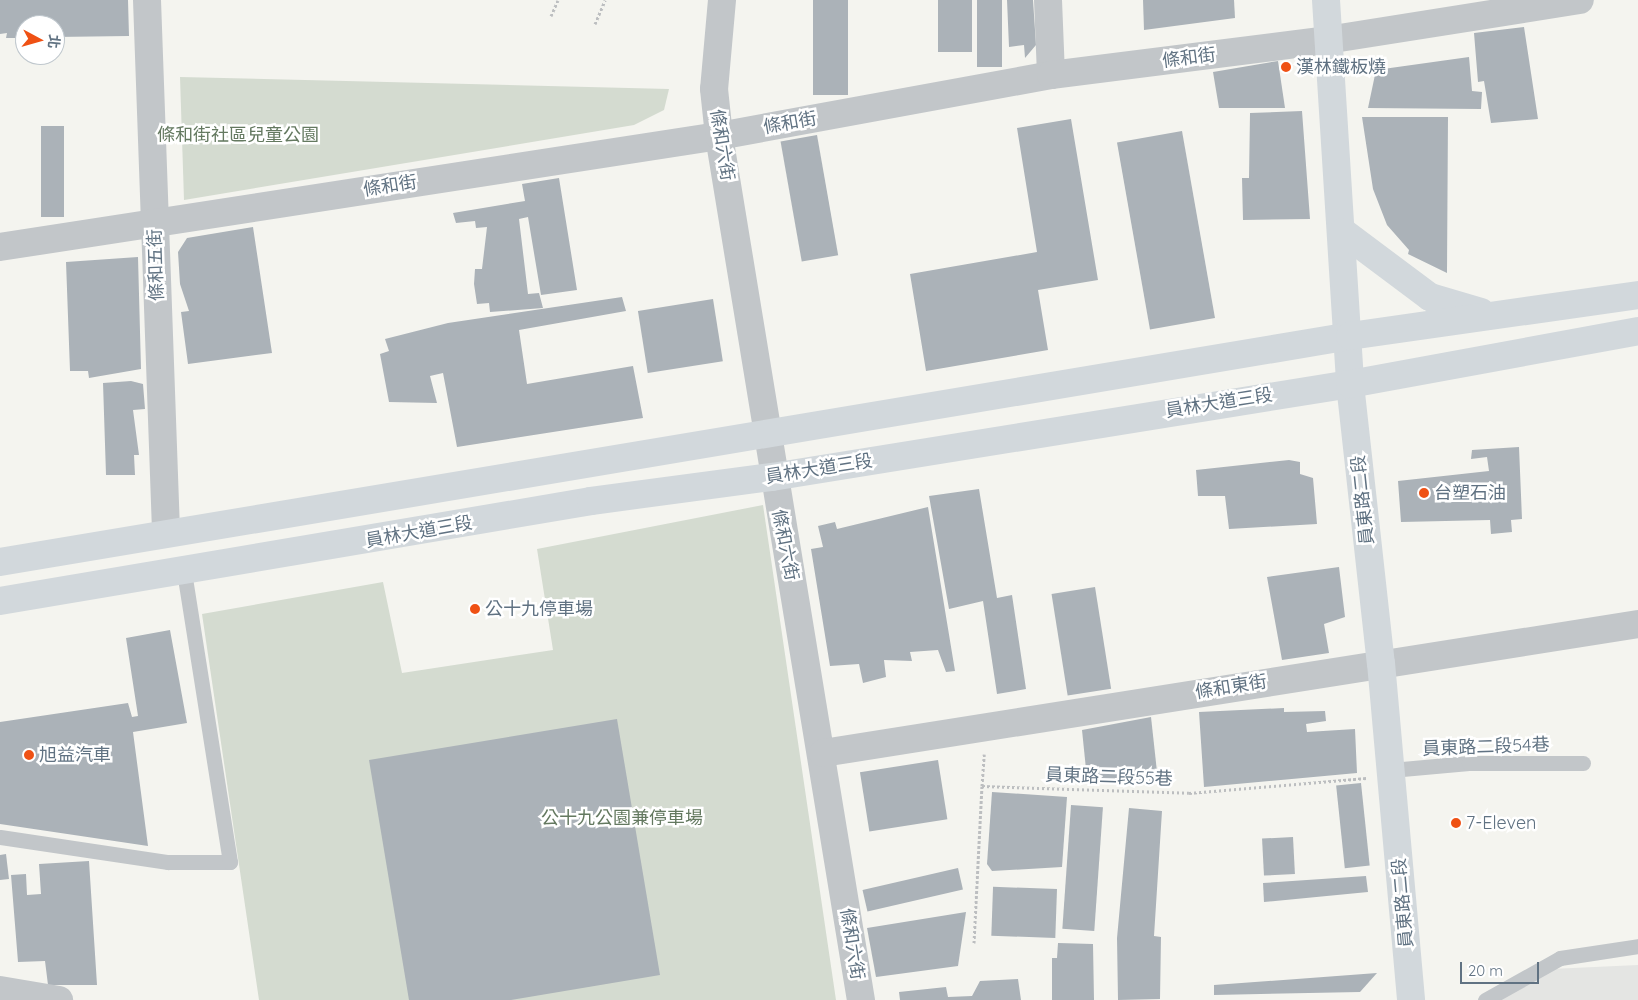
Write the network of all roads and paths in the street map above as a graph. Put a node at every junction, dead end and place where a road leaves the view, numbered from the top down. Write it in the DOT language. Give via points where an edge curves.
graph roads {
  1 [pos="147,0"];
  2 [pos="558,0"];
  3 [pos="605,0"];
  4 [pos="722,0"];
  5 [pos="1048,0"];
  6 [pos="1326,0"];
  7 [pos="1580,0"];
  8 [pos="551,16"];
  9 [pos="595,24"];
  10 [pos="1327,40"];
  11 [pos="1051,76"];
  12 [pos="719,136"];
  13 [pos="155,222"];
  14 [pos="1343,232"];
  15 [pos="0,247"];
  16 [pos="1638,295"];
  17 [pos="1489,315"];
  18 [pos="1638,331"];
  19 [pos="1350,336"];
  20 [pos="1350,384"];
  21 [pos="770,433"];
  22 [pos="772,478"];
  23 [pos="166,531"];
  24 [pos="0,562"];
  25 [pos="184,570"];
  26 [pos="0,601"];
  27 [pos="1638,624"];
  28 [pos="1381,662"];
  29 [pos="824,753"];
  30 [pos="1583,764"];
  31 [pos="1391,770"];
  32 [pos="0,836"];
  33 [pos="974,943"];
  34 [pos="1638,946"];
  35 [pos="0,990"];
  36 [pos="59,1000"];
  37 [pos="861,1000"];
  38 [pos="1411,1000"];
  39 [pos="1485,1000"];
  1 -- 13 [label="street, 條和五街"];
  2 -- 8 [label="path"];
  3 -- 9 [label="path"];
  4 -- 12 [label="street, 條和六街" via="714,89"];
  5 -- 11 [label="street"];
  6 -- 10 [label="street, 員東路二段"];
  7 -- 10 [label="street, 條和街"];
  10 -- 11 [label="street, 條和街"];
  10 -- 14 [label="street, 員東路二段"];
  11 -- 12 [label="street, 條和街"];
  12 -- 13 [label="street, 條和街"];
  12 -- 21 [label="street, 條和六街"];
  13 -- 15 [label="street, 條和街"];
  13 -- 23 [label="street, 條和五街"];
  14 -- 17 [label="street" via="1430,297"];
  14 -- 19 [label="street, 員東路二段"];
  16 -- 17 [label="street"];
  17 -- 19 [label="street"];
  18 -- 20 [label="street, 員林大道三段"];
  19 -- 20 [label="street, 員東路二段"];
  19 -- 21 [label="street"];
  20 -- 22 [label="street, 員林大道三段"];
  20 -- 28 [label="street, 員東路二段"];
  21 -- 22 [label="street, 條和六街"];
  21 -- 23 [label="street"];
  22 -- 25 [label="street, 員林大道三段" via="591,500"];
  22 -- 29 [label="street, 條和六街"];
  23 -- 24 [label="street"];
  25 -- 26 [label="street, 員林大道三段"];
  25 -- 32 [label="lane" via="230,862 168,862"];
  27 -- 28 [label="street, 條和東街"];
  28 -- 29 [label="street, 條和東街"];
  28 -- 31 [label="street, 員東路二段"];
  29 -- 37 [label="street, 條和六街"];
  30 -- 31 [label="lane, 員東路二段54巷" via="1469,763"];
  31 -- 33 [label="path, 員東路二段55巷" via="1370,778 1189,794 982,786"];
  31 -- 38 [label="street, 員東路二段"];
  34 -- 39 [label="lane" via="1560,958"];
  35 -- 36 [label="street"];
}
